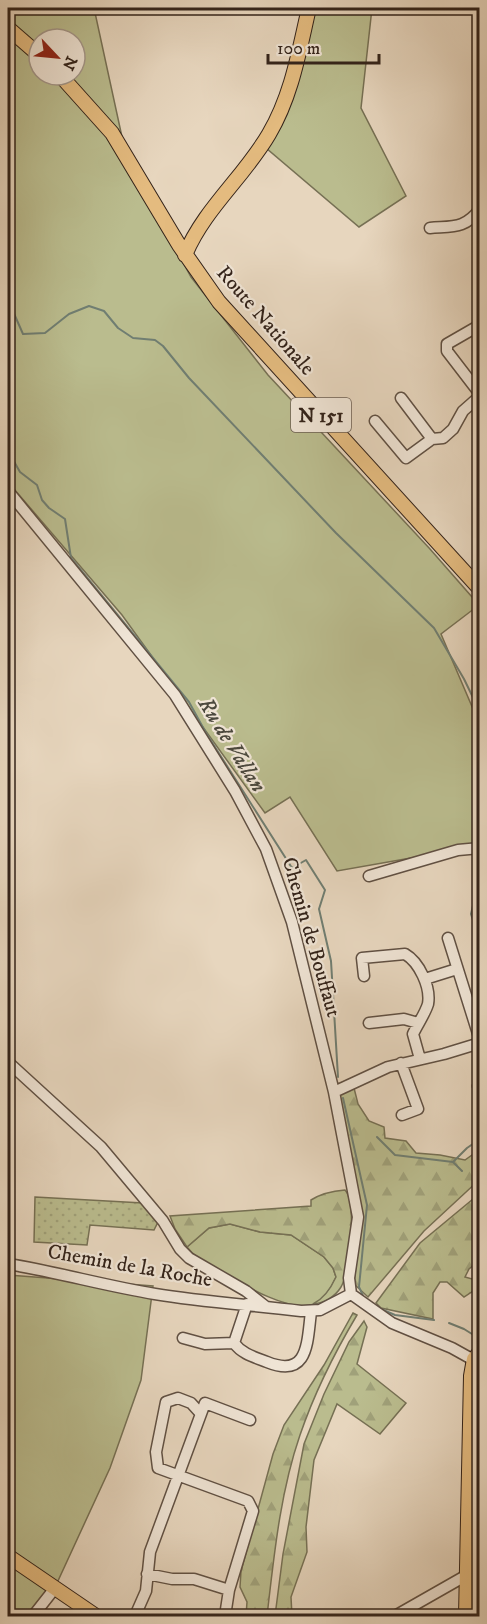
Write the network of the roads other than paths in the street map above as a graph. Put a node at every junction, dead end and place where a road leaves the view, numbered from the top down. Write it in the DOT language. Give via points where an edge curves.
graph roads {
  1 [pos="309,8"];
  2 [pos="8,28"];
  3 [pos="27,45"];
  4 [pos="71,87"];
  5 [pos="480,209"];
  6 [pos="211,210"];
  7 [pos="430,228"];
  8 [pos="173,234"];
  9 [pos="185,255"];
  10 [pos="480,325"];
  11 [pos="480,395"];
  12 [pos="401,398"];
  13 [pos="375,421"];
  14 [pos="432,440"];
  15 [pos="8,491"];
  16 [pos="480,589"];
  17 [pos="480,848"];
  18 [pos="369,876"];
  19 [pos="448,938"];
  20 [pos="457,969"];
  21 [pos="364,976"];
  22 [pos="425,979"];
  23 [pos="369,1023"];
  24 [pos="418,1023"];
  25 [pos="480,1042"];
  26 [pos="420,1059"];
  27 [pos="8,1062"];
  28 [pos="401,1063"];
  29 [pos="340,1089"];
  30 [pos="402,1114"];
  31 [pos="8,1264"];
  32 [pos="351,1294"];
  33 [pos="247,1304"];
  34 [pos="266,1306"];
  35 [pos="311,1312"];
  36 [pos="183,1338"];
  37 [pos="234,1343"];
  38 [pos="478,1358"];
  39 [pos="201,1414"];
  40 [pos="250,1420"];
  41 [pos="178,1476"];
  42 [pos="8,1556"];
  43 [pos="480,1566"];
  44 [pos="147,1574"];
  45 [pos="468,1575"];
  46 [pos="55,1588"];
  47 [pos="229,1590"];
  48 [pos="33,1617"];
  49 [pos="96,1617"];
  50 [pos="135,1617"];
  51 [pos="225,1617"];
  52 [pos="395,1617"];
  53 [pos="466,1617"];
  1 -- 6 [label="main road" via="291,83 276,123"];
  2 -- 3 [label="main road"];
  4 -- 8 [label="main road, N 151" via="112,133"];
  5 -- 7 [label="street" via="470,221"];
  6 -- 8 [label="main road"];
  6 -- 9 [label="main road"];
  8 -- 9 [label="main road, Route Nationale / N 151"];
  9 -- 16 [label="main road, Route Nationale / N 151" via="235,322"];
  10 -- 11 [label="street" via="447,344 447,351"];
  11 -- 14 [label="street" via="463,411 453,429 443,438"];
  12 -- 14 [label="street"];
  13 -- 14 [label="street" via="406,458"];
  15 -- 29 [label="street, Chemin de Bouffaut" via="175,695 256,827 292,922"];
  17 -- 18 [label="street" via="458,850"];
  19 -- 20 [label="street"];
  20 -- 22 [label="street"];
  20 -- 25 [label="street"];
  21 -- 22 [label="street" via="362,958 405,954"];
  22 -- 24 [label="street" via="428,1003"];
  23 -- 24 [label="street" via="404,1019"];
  24 -- 26 [label="street" via="413,1034"];
  25 -- 26 [label="street"];
  26 -- 28 [label="street"];
  27 -- 34 [label="street" via="101,1148 189,1258"];
  28 -- 29 [label="street"];
  28 -- 30 [label="street" via="418,1109"];
  29 -- 32 [label="street, Chemin de Bouffaut" via="358,1217 349,1278"];
  31 -- 33 [label="street, Chemin de la Roche" via="98,1284"];
  32 -- 35 [label="street, Chemin de la Roche"];
  32 -- 38 [label="street" via="392,1323"];
  33 -- 34 [label="street, Chemin de la Roche"];
  33 -- 37 [label="street"];
  34 -- 35 [label="street, Chemin de la Roche"];
  35 -- 37 [label="street" via="307,1345 290,1368 243,1353"];
  36 -- 37 [label="street" via="205,1344"];
  38 -- 45 [label="main road" via="471,1396"];
  39 -- 40 [label="street" via="205,1403"];
  39 -- 41 [label="street"];
  39 -- 41 [label="street" via="191,1403 178,1398 166,1402 156,1452 158,1468"];
  41 -- 44 [label="street" via="150,1552"];
  41 -- 47 [label="street" via="248,1501 253,1511"];
  42 -- 46 [label="main road"];
  43 -- 45 [label="street"];
  44 -- 47 [label="street" via="194,1579"];
  44 -- 50 [label="street" via="146,1591"];
  45 -- 52 [label="street"];
  45 -- 53 [label="main road"];
  46 -- 48 [label="street"];
  46 -- 49 [label="main road"];
  47 -- 51 [label="street"];
}
